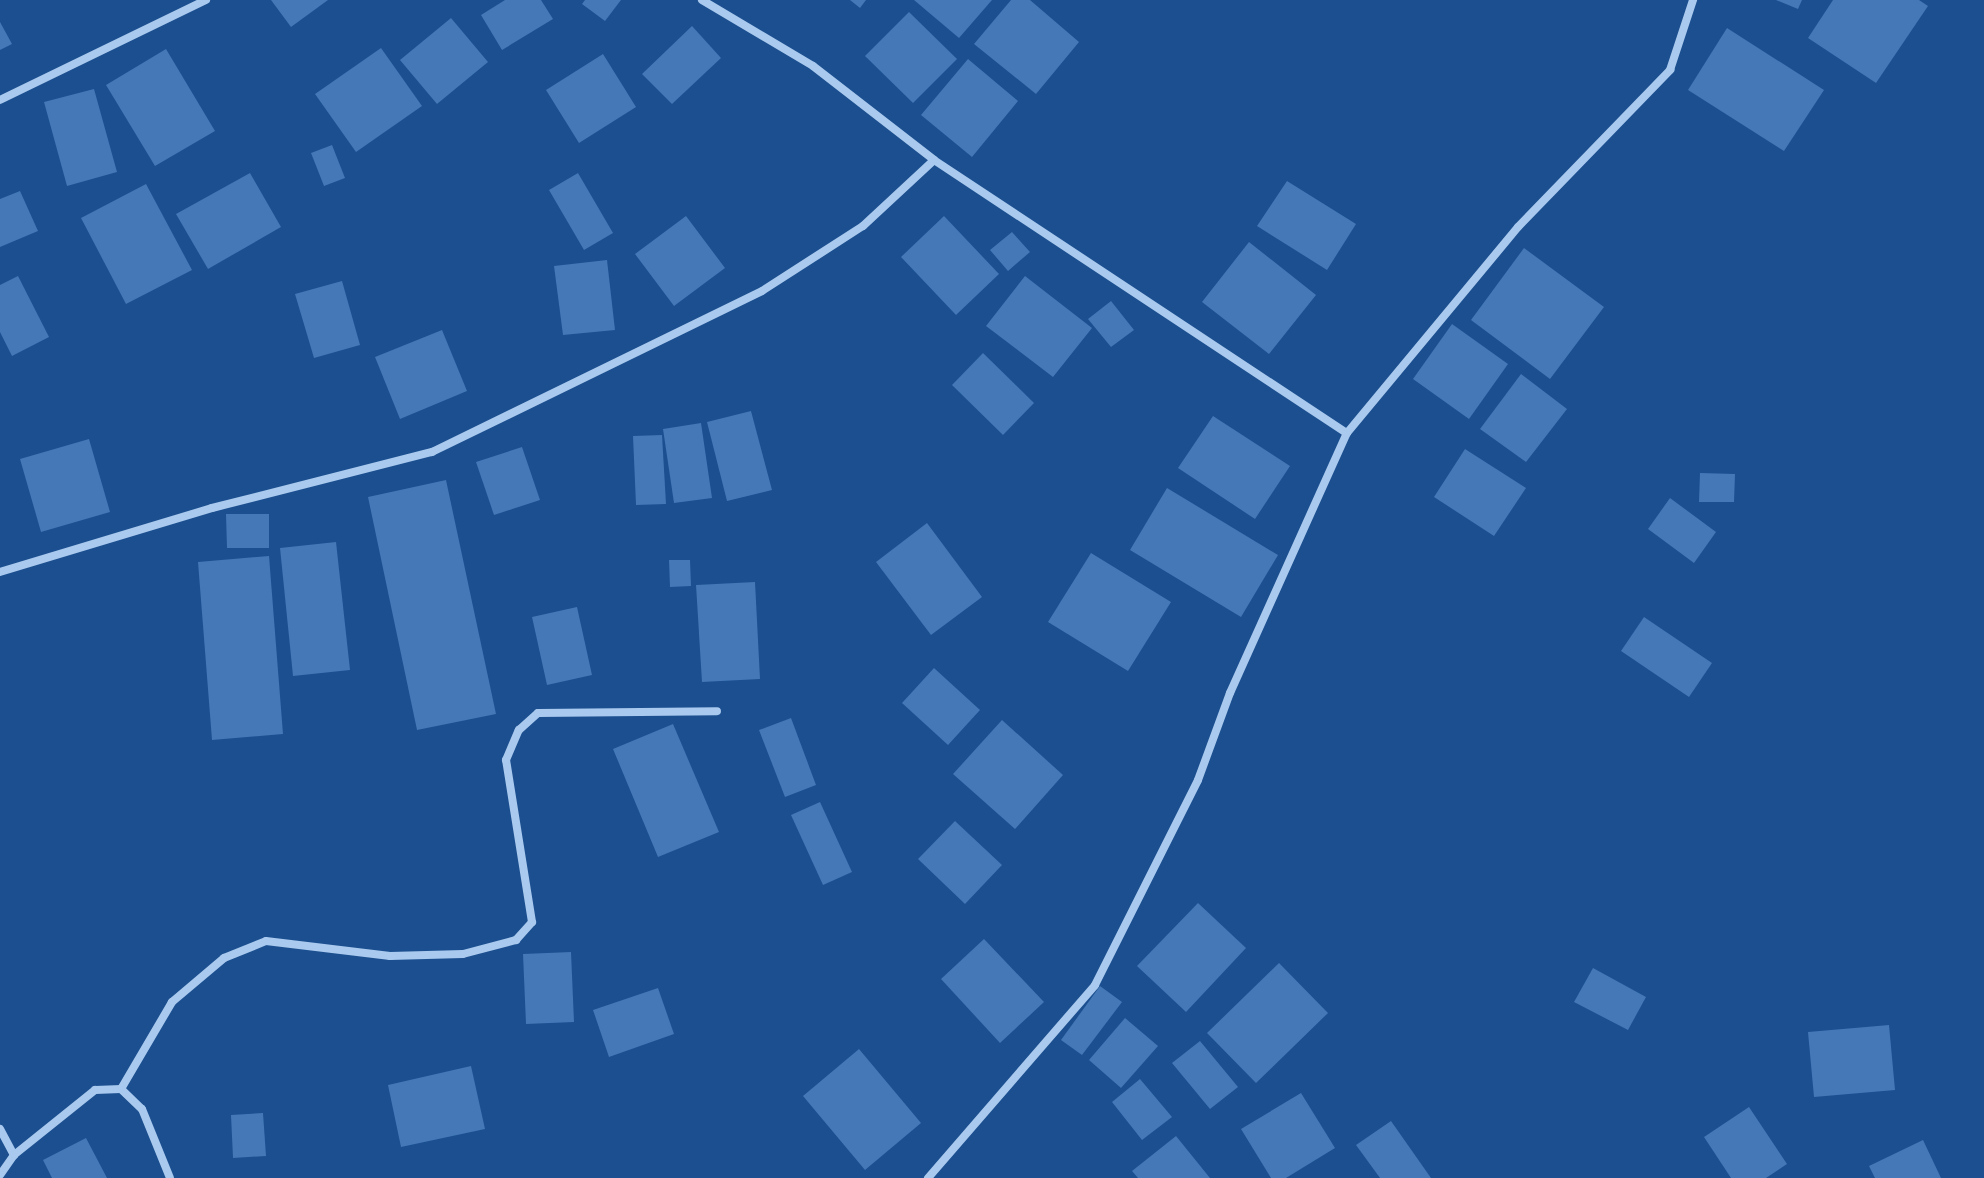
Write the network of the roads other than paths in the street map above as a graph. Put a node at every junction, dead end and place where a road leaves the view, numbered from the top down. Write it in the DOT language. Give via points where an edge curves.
graph roads {
  1 [pos="206,0"];
  2 [pos="702,0"];
  3 [pos="1693,0"];
  4 [pos="0,100"];
  5 [pos="934,160"];
  6 [pos="1347,433"];
  7 [pos="0,572"];
  8 [pos="717,711"];
  9 [pos="121,1089"];
  10 [pos="0,1129"];
  11 [pos="14,1155"];
  12 [pos="0,1175"];
  13 [pos="170,1178"];
  14 [pos="928,1178"];
  1 -- 4 [label="street"];
  2 -- 5 [label="street" via="813,66"];
  3 -- 6 [label="street" via="1670,70 1518,227"];
  5 -- 6 [label="street"];
  5 -- 7 [label="street" via="863,226 762,291 432,452 212,508"];
  6 -- 14 [label="street" via="1230,693 1198,780 1095,985"];
  8 -- 9 [label="street" via="538,713 519,730 506,760 532,922 516,940 463,954 390,956 266,941 224,958 172,1002"];
  9 -- 11 [label="street" via="95,1090"];
  9 -- 13 [label="street" via="142,1109"];
  10 -- 11 [label="street"];
  11 -- 12 [label="street"];
}
